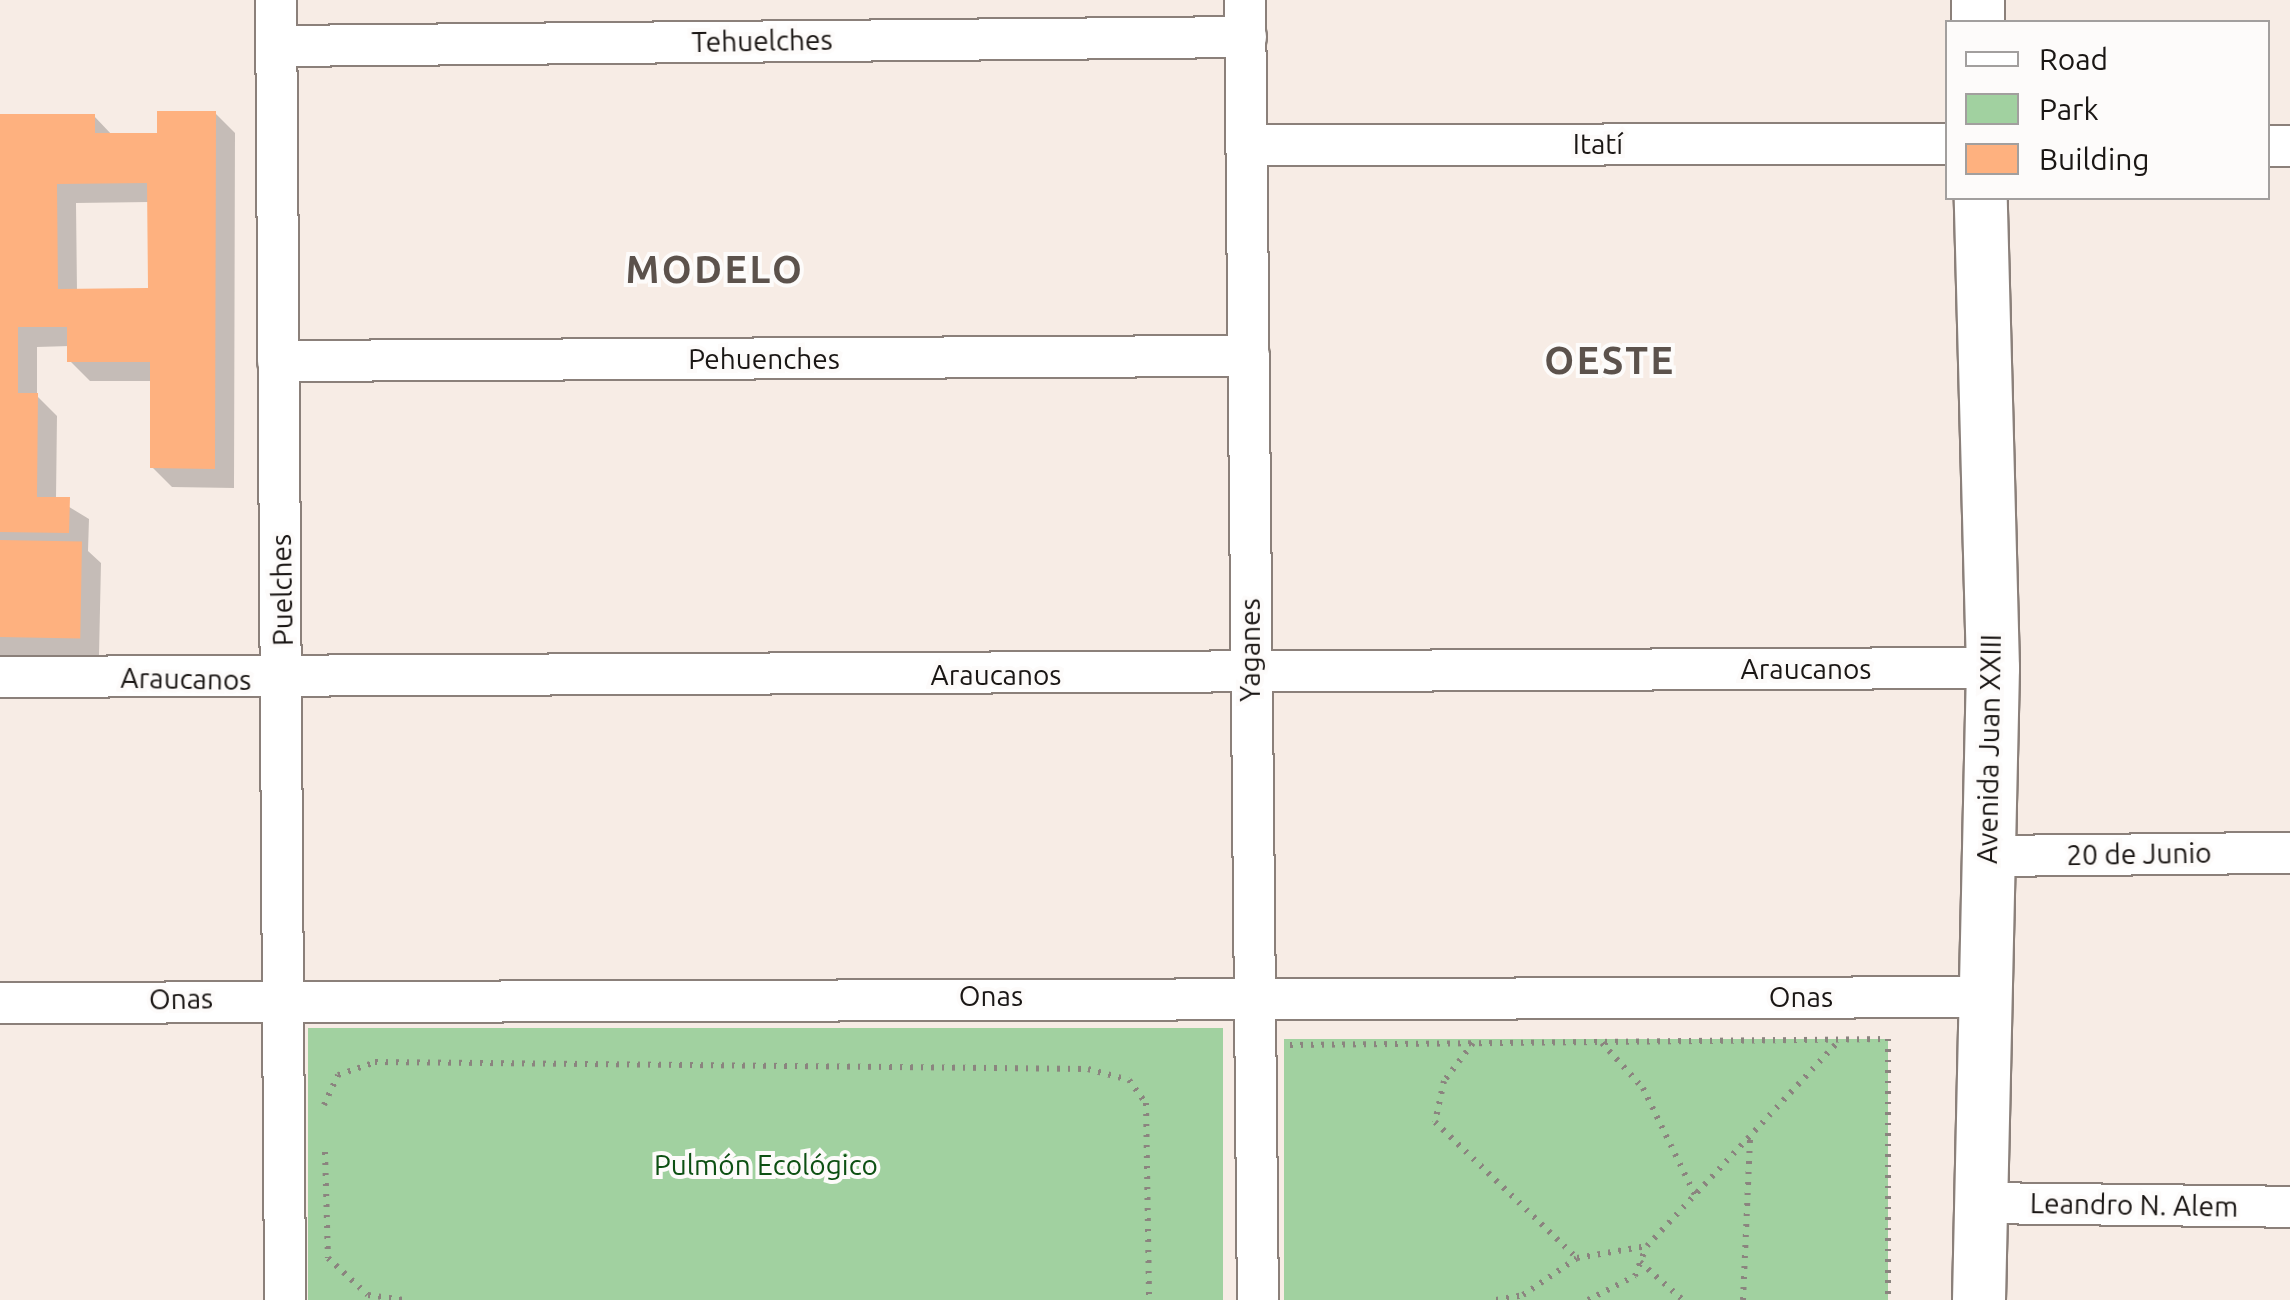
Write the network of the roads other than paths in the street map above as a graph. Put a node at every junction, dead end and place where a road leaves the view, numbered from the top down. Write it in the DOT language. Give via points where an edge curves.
graph roads {
  1 [pos="276,0"];
  2 [pos="1245,18"];
  3 [pos="278,46"];
  4 [pos="1945,144"];
  5 [pos="1249,145"];
  6 [pos="1981,200"];
  7 [pos="1250,356"];
  8 [pos="278,362"];
  9 [pos="1992,668"];
  10 [pos="1250,673"];
  11 [pos="0,677"];
  12 [pos="283,680"];
  13 [pos="2290,853"];
  14 [pos="1988,856"];
  15 [pos="284,996"];
  16 [pos="1254,996"];
  17 [pos="1981,997"];
  18 [pos="0,1003"];
  19 [pos="1978,1203"];
  20 [pos="2290,1207"];
  21 [pos="285,1300"];
  22 [pos="1258,1300"];
  23 [pos="1980,1300"];
  1 -- 3 [label="street, Puelches"];
  2 -- 3 [label="street, Tehuelches"];
  2 -- 5 [label="street, Yaganes"];
  3 -- 8 [label="street, Puelches"];
  4 -- 5 [label="street, Itatí"];
  5 -- 7 [label="street, Yaganes"];
  6 -- 9 [label="main road, Avenida Juan XXIII"];
  7 -- 8 [label="street, Pehuenches"];
  7 -- 10 [label="street, Yaganes"];
  8 -- 12 [label="street, Puelches"];
  9 -- 10 [label="street, Araucanos"];
  9 -- 14 [label="main road, Avenida Juan XXIII"];
  10 -- 12 [label="street, Araucanos"];
  10 -- 16 [label="street, Yaganes"];
  11 -- 12 [label="street, Araucanos"];
  12 -- 15 [label="street, Puelches"];
  13 -- 14 [label="street, 20 de Junio"];
  14 -- 17 [label="main road, Avenida Juan XXIII"];
  15 -- 16 [label="street, Onas"];
  15 -- 18 [label="street, Onas"];
  15 -- 21 [label="street, Puelches"];
  16 -- 17 [label="street, Onas"];
  16 -- 22 [label="street, Yaganes"];
  17 -- 19 [label="main road, Avenida Juan XXIII"];
  19 -- 20 [label="street, Leandro N. Alem"];
  19 -- 23 [label="main road, Avenida Juan XXIII"];
}
